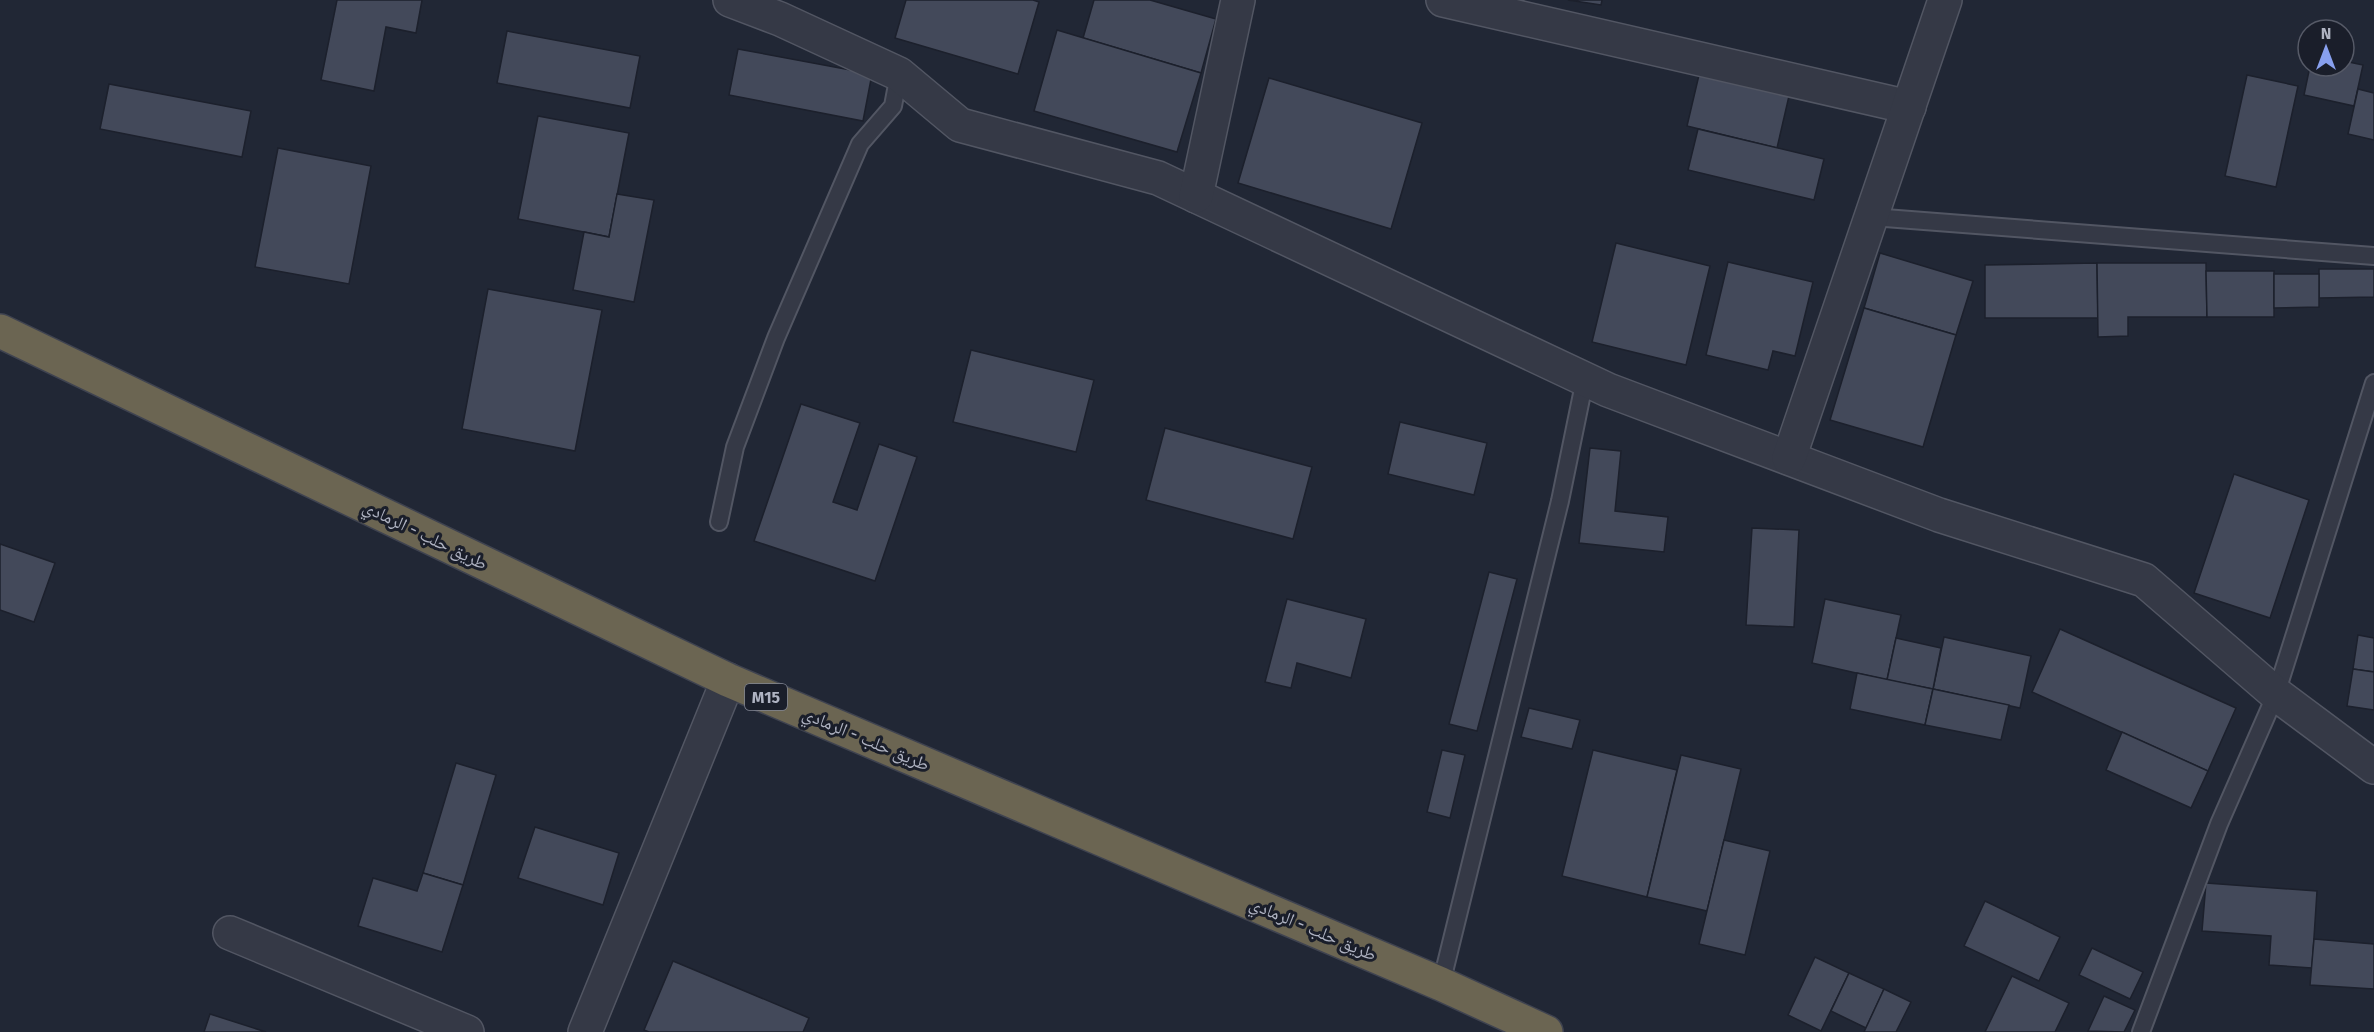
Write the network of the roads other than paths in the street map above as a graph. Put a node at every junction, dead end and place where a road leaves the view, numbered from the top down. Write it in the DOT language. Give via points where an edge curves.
graph roads {
  1 [pos="730,0"];
  2 [pos="1238,0"];
  3 [pos="1443,0"];
  4 [pos="1945,0"];
  5 [pos="899,74"];
  6 [pos="1909,107"];
  7 [pos="1196,196"];
  8 [pos="1872,217"];
  9 [pos="2374,256"];
  10 [pos="0,331"];
  11 [pos="1585,379"];
  12 [pos="2374,383"];
  13 [pos="1790,458"];
  14 [pos="719,522"];
  15 [pos="728,680"];
  16 [pos="2276,694"];
  17 [pos="2374,767"];
  18 [pos="230,933"];
  19 [pos="1441,984"];
  20 [pos="467,1032"];
  21 [pos="585,1032"];
  22 [pos="1546,1032"];
  23 [pos="2141,1032"];
  1 -- 5 [label="street"];
  2 -- 7 [label="street"];
  3 -- 6 [label="street"];
  4 -- 6 [label="street"];
  5 -- 7 [label="street" via="960,125 1158,178"];
  5 -- 14 [label="lane" via="893,106 860,144 776,338 735,447"];
  6 -- 8 [label="street"];
  7 -- 11 [label="street"];
  8 -- 9 [label="lane"];
  8 -- 13 [label="street"];
  10 -- 15 [label="highway, طريق حلب - الرمادي / M15"];
  11 -- 13 [label="street"];
  11 -- 19 [label="lane" via="1560,501"];
  12 -- 16 [label="lane"];
  13 -- 16 [label="street" via="1939,515 2144,580"];
  15 -- 19 [label="highway, طريق حلب - الرمادي / M15"];
  15 -- 21 [label="street"];
  16 -- 17 [label="street"];
  16 -- 23 [label="lane" via="2219,824"];
  18 -- 20 [label="street"];
  19 -- 22 [label="highway, طريق حلب - الرمادي / M15"];
}
